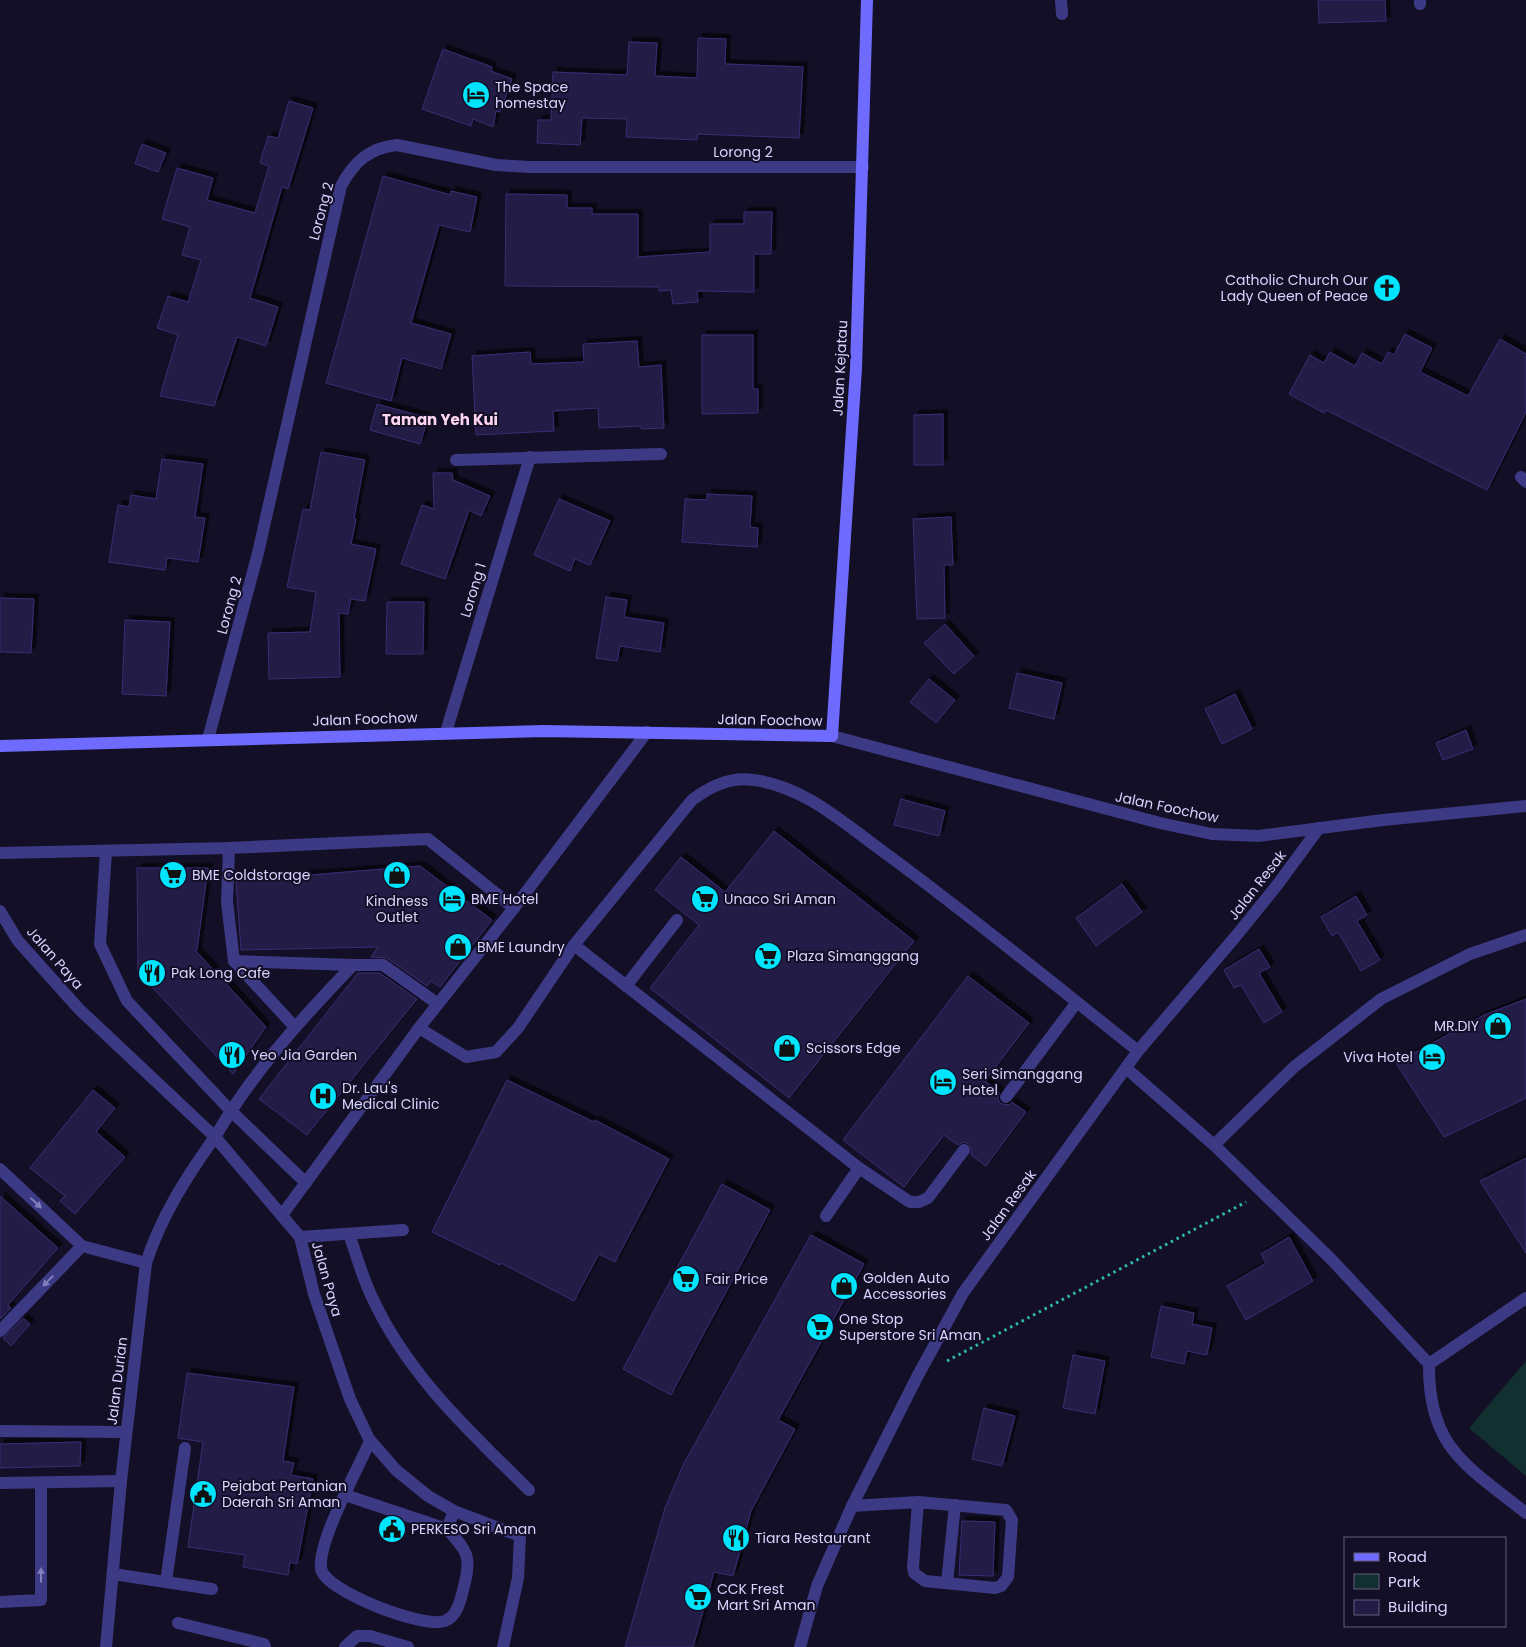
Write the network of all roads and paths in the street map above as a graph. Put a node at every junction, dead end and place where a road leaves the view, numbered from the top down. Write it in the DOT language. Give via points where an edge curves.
graph roads {
  1 [pos="867,0"];
  2 [pos="1061,0"];
  3 [pos="1062,14"];
  4 [pos="863,167"];
  5 [pos="661,454"];
  6 [pos="530,457"];
  7 [pos="456,460"];
  8 [pos="446,732"];
  9 [pos="647,732"];
  10 [pos="832,736"];
  11 [pos="208,739"];
  12 [pos="0,746"];
  13 [pos="1526,806"];
  14 [pos="1320,828"];
  15 [pos="229,848"];
  16 [pos="106,851"];
  17 [pos="0,853"];
  18 [pos="514,908"];
  19 [pos="0,911"];
  20 [pos="677,920"];
  21 [pos="1526,935"];
  22 [pos="574,945"];
  23 [pos="234,961"];
  24 [pos="353,965"];
  25 [pos="626,986"];
  26 [pos="1077,1002"];
  27 [pos="438,1004"];
  28 [pos="294,1026"];
  29 [pos="419,1028"];
  30 [pos="1138,1051"];
  31 [pos="1126,1068"];
  32 [pos="1006,1097"];
  33 [pos="230,1110"];
  34 [pos="214,1137"];
  35 [pos="1214,1145"];
  36 [pos="964,1150"];
  37 [pos="859,1168"];
  38 [pos="0,1169"];
  39 [pos="306,1182"];
  40 [pos="1262,1194"];
  41 [pos="282,1215"];
  42 [pos="826,1216"];
  43 [pos="403,1230"];
  44 [pos="349,1234"];
  45 [pos="300,1237"];
  46 [pos="82,1246"];
  47 [pos="146,1263"];
  48 [pos="1526,1298"];
  49 [pos="0,1331"];
  50 [pos="1429,1364"];
  51 [pos="917,1377"];
  52 [pos="0,1430"];
  53 [pos="126,1432"];
  54 [pos="370,1441"];
  55 [pos="185,1448"];
  56 [pos="121,1481"];
  57 [pos="0,1483"];
  58 [pos="41,1483"];
  59 [pos="528,1490"];
  60 [pos="345,1495"];
  61 [pos="918,1502"];
  62 [pos="955,1505"];
  63 [pos="852,1506"];
  64 [pos="454,1510"];
  65 [pos="1526,1513"];
  66 [pos="447,1529"];
  67 [pos="113,1574"];
  68 [pos="166,1582"];
  69 [pos="947,1583"];
  70 [pos="212,1590"];
  71 [pos="0,1602"];
  72 [pos="178,1623"];
  73 [pos="106,1647"];
  74 [pos="265,1647"];
  75 [pos="345,1647"];
  76 [pos="408,1647"];
  77 [pos="504,1647"];
  78 [pos="800,1647"];
  1 -- 4 [label="main road, Jalan Kejatau"];
  2 -- 3 [label="street"];
  4 -- 10 [label="main road, Jalan Kejatau" via="856,368"];
  4 -- 11 [label="street, Lorong 2" via="529,167 496,165 397,146 371,151 352,166 341,186 258,553"];
  5 -- 6 [label="street"];
  6 -- 7 [label="street"];
  6 -- 8 [label="street, Lorong 1"];
  8 -- 9 [label="main road, Jalan Foochow"];
  8 -- 11 [label="main road, Jalan Foochow"];
  9 -- 10 [label="main road, Jalan Foochow"];
  9 -- 18 [label="street"];
  10 -- 14 [label="street, Jalan Foochow" via="1142,819 1212,834 1258,836"];
  11 -- 12 [label="main road, Jalan Foochow"];
  13 -- 14 [label="street, Jalan Foochow"];
  14 -- 30 [label="street, Jalan Resak" via="1236,936"];
  15 -- 16 [label="street"];
  15 -- 18 [label="street" via="428,839"];
  15 -- 23 [label="street" via="227,902"];
  16 -- 17 [label="street"];
  16 -- 33 [label="street" via="100,944 127,1001"];
  18 -- 27 [label="street"];
  19 -- 34 [label="street, Jalan Paya" via="18,941 79,1009"];
  20 -- 25 [label="street"];
  21 -- 35 [label="street" via="1470,954 1381,999 1294,1067"];
  22 -- 25 [label="street"];
  22 -- 26 [label="street" via="692,800 711,786 754,779 794,792 825,810 946,898"];
  22 -- 29 [label="street" via="518,1028 496,1052 466,1057"];
  23 -- 24 [label="street"];
  23 -- 28 [label="street"];
  24 -- 27 [label="street" via="383,965"];
  24 -- 28 [label="street, Jalan Durian"];
  25 -- 37 [label="street"];
  26 -- 30 [label="street"];
  26 -- 32 [label="street"];
  27 -- 29 [label="street"];
  28 -- 33 [label="street, Jalan Durian"];
  29 -- 39 [label="street"];
  30 -- 31 [label="street, Jalan Resak"];
  31 -- 35 [label="street"];
  31 -- 51 [label="street, Jalan Resak" via="963,1293"];
  33 -- 34 [label="street, Jalan Durian"];
  33 -- 39 [label="street"];
  34 -- 41 [label="street, Jalan Paya"];
  34 -- 47 [label="street, Jalan Durian" via="157,1231"];
  35 -- 40 [label="street"];
  36 -- 37 [label="street" via="928,1198 919,1202 910,1202"];
  37 -- 42 [label="street"];
  38 -- 46 [label="street, one-way"];
  39 -- 41 [label="street"];
  40 -- 50 [label="street" via="1332,1260"];
  40 -- 51 [label="path"];
  41 -- 45 [label="street, Jalan Paya"];
  43 -- 44 [label="street"];
  44 -- 45 [label="street"];
  44 -- 59 [label="street" via="371,1295 411,1363 448,1410"];
  45 -- 54 [label="street, Jalan Paya" via="314,1294 350,1399"];
  46 -- 47 [label="street"];
  46 -- 49 [label="street, one-way"];
  47 -- 53 [label="street, Jalan Durian"];
  48 -- 50 [label="street"];
  50 -- 65 [label="street" via="1432,1412 1441,1433 1473,1471"];
  51 -- 63 [label="street, Jalan Resak"];
  52 -- 53 [label="street"];
  53 -- 56 [label="street, Jalan Durian"];
  54 -- 60 [label="street"];
  54 -- 64 [label="street, Jalan Paya" via="396,1470 428,1496"];
  55 -- 68 [label="street"];
  56 -- 58 [label="street"];
  56 -- 67 [label="street, Jalan Durian"];
  57 -- 58 [label="street"];
  71 -- 58 [label="street, one-way" via="41,1600"];
  60 -- 66 [label="street"];
  60 -- 66 [label="street" via="328,1536 320,1569 325,1579 336,1587 377,1607 432,1623 444,1622 453,1616 459,1604 468,1560 467,1552"];
  61 -- 62 [label="street"];
  61 -- 63 [label="street"];
  61 -- 69 [label="street" via="914,1574 925,1581"];
  62 -- 69 [label="street"];
  62 -- 69 [label="street" via="1000,1508 1010,1514 1008,1577 1001,1586 994,1588"];
  63 -- 78 [label="street, Jalan Resak" via="817,1586"];
  64 -- 66 [label="street"];
  64 -- 77 [label="street, Jalan Paya" via="520,1536 518,1578"];
  67 -- 68 [label="street"];
  67 -- 73 [label="street, Jalan Durian"];
  68 -- 70 [label="street"];
  72 -- 74 [label="street" via="264,1644"];
  75 -- 76 [label="street" via="357,1636 370,1636"];
}
